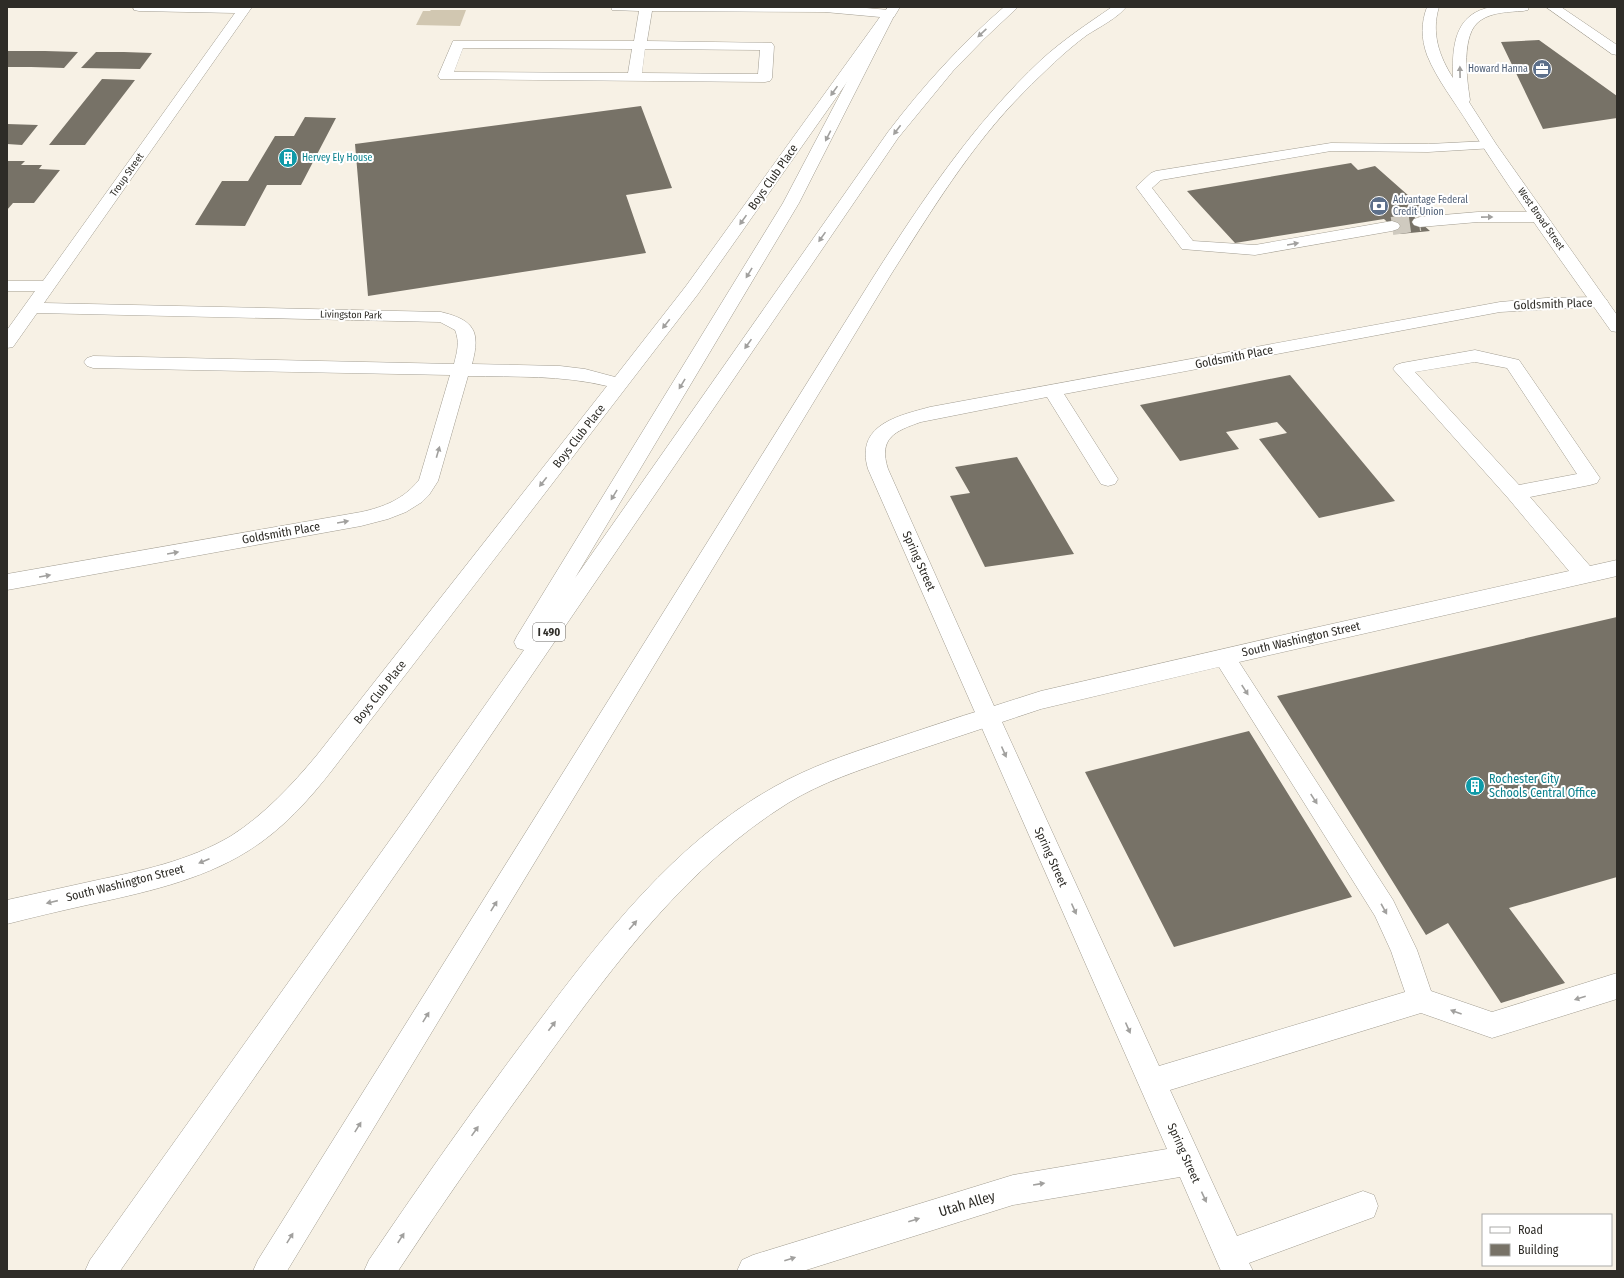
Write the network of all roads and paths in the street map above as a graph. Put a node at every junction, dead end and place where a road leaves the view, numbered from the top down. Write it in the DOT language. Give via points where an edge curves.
graph roads {
  1 [pos="139,7"];
  2 [pos="617,7"];
  3 [pos="646,7"];
  4 [pos="1012,7"];
  5 [pos="1120,7"];
  6 [pos="1432,7"];
  7 [pos="1523,7"];
  8 [pos="1552,7"];
  9 [pos="246,8"];
  10 [pos="892,10"];
  11 [pos="640,45"];
  12 [pos="1617,51"];
  13 [pos="634,78"];
  14 [pos="1466,111"];
  15 [pos="1489,145"];
  16 [pos="1539,216"];
  17 [pos="1420,222"];
  18 [pos="1392,226"];
  19 [pos="7,286"];
  20 [pos="47,286"];
  21 [pos="1599,302"];
  22 [pos="32,308"];
  23 [pos="1617,326"];
  24 [pos="7,343"];
  25 [pos="93,362"];
  26 [pos="462,370"];
  27 [pos="620,384"];
  28 [pos="1052,390"];
  29 [pos="877,441"];
  30 [pos="1108,479"];
  31 [pos="1515,493"];
  32 [pos="1617,568"];
  33 [pos="1585,575"];
  34 [pos="7,582"];
  35 [pos="1224,657"];
  36 [pos="988,717"];
  37 [pos="409,834"];
  38 [pos="239,843"];
  39 [pos="7,912"];
  40 [pos="1617,986"];
  41 [pos="1421,1000"];
  42 [pos="1152,1082"];
  43 [pos="1187,1161"];
  44 [pos="1363,1206"];
  45 [pos="1234,1262"];
  46 [pos="101,1271"];
  47 [pos="269,1271"];
  48 [pos="380,1271"];
  49 [pos="753,1271"];
  1 -- 9 [label="main road"];
  2 -- 3 [label="main road"];
  3 -- 10 [label="main road"];
  3 -- 11 [label="main road"];
  4 -- 37 [label="main road, I 490, one-way" via="950,65 893,135"];
  47 -- 5 [label="main road, one-way" via="940,186 979,133 1019,88 1064,47"];
  6 -- 14 [label="main road, West Broad Street" via="1428,34 1434,56"];
  14 -- 7 [label="main road, West Broad Street, one-way" via="1461,89 1460,66 1462,42 1468,25 1472,20 1487,13"];
  8 -- 12 [label="main road"];
  9 -- 20 [label="main road, Troup Street"];
  10 -- 27 [label="main road, Boys Club Place, one-way" via="712,263"];
  10 -- 37 [label="main road, one-way" via="781,220"];
  11 -- 13 [label="main road"];
  11 -- 13 [label="main road" via="767,46 764,78"];
  11 -- 13 [label="main road" via="458,44 445,76"];
  14 -- 15 [label="main road, West Broad Street"];
  15 -- 16 [label="main road, West Broad Street"];
  15 -- 18 [label="main road, one-way" via="1428,148 1331,147 1156,176 1144,187 1188,246 1255,250"];
  17 -- 16 [label="main road, one-way" via="1478,217"];
  16 -- 21 [label="main road, West Broad Street"];
  19 -- 20 [label="main road"];
  20 -- 22 [label="main road, Troup Street"];
  21 -- 23 [label="main road, West Broad Street"];
  21 -- 28 [label="main road, Goldsmith Place" via="1500,307"];
  22 -- 24 [label="main road, Troup Street"];
  22 -- 26 [label="main road, Livingston Park" via="441,317 458,323 467,334 467,350"];
  25 -- 26 [label="main road"];
  26 -- 27 [label="main road" via="573,373"];
  34 -- 26 [label="main road, Goldsmith Place, one-way" via="361,519 404,506 415,499 428,481"];
  27 -- 38 [label="main road, Boys Club Place, one-way" via="311,779 277,814"];
  28 -- 29 [label="main road, Goldsmith Place" via="918,416 895,425"];
  28 -- 30 [label="main road"];
  29 -- 36 [label="main road, Spring Street" via="874,452 878,469"];
  31 -- 31 [label="main road" via="1493,469 1402,370 1475,356 1513,364 1590,478"];
  31 -- 33 [label="main road"];
  32 -- 33 [label="main road, South Washington Street"];
  33 -- 35 [label="main road, South Washington Street"];
  35 -- 36 [label="main road, South Washington Street" via="1041,700"];
  35 -- 41 [label="main road, one-way" via="1384,908 1404,950"];
  36 -- 42 [label="main road, Spring Street, one-way"];
  48 -- 36 [label="main road, South Washington Street, one-way" via="496,1101 561,1014 625,934 689,864 734,826 783,794 838,768"];
  37 -- 46 [label="main road, I 490"];
  38 -- 39 [label="main road, South Washington Street, one-way" via="177,871"];
  40 -- 41 [label="main road, one-way" via="1492,1025"];
  41 -- 42 [label="main road"];
  42 -- 43 [label="main road, Spring Street"];
  43 -- 45 [label="main road, Spring Street, one-way"];
  49 -- 43 [label="main road, Utah Alley, one-way" via="1013,1190"];
  44 -- 45 [label="main road"];
}
